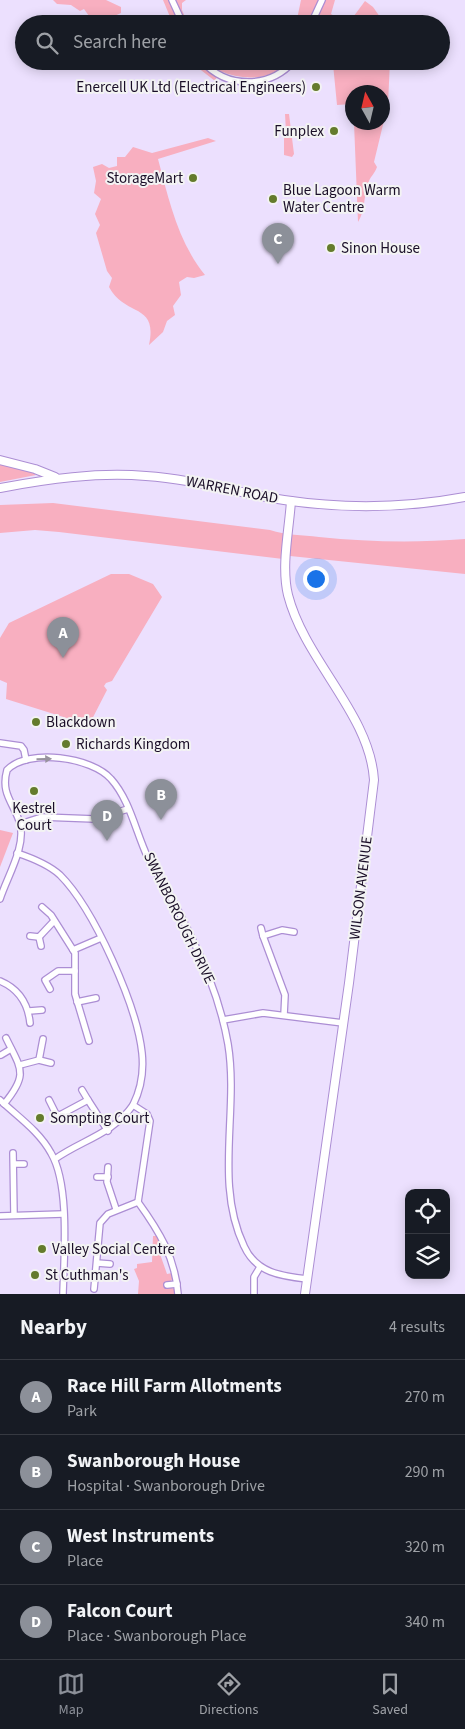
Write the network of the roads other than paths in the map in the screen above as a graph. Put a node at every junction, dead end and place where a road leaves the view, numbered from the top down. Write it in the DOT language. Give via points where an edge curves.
graph roads {
  1 [pos="172,0"];
  2 [pos="322,0"];
  3 [pos="179,15"];
  4 [pos="316,15"];
  5 [pos="213,70"];
  6 [pos="283,70"];
  7 [pos="0,460"];
  8 [pos="55,477"];
  9 [pos="0,488"];
  10 [pos="465,497"];
  11 [pos="292,501"];
  12 [pos="0,743"];
  13 [pos="26,760"];
  14 [pos="2,796"];
  15 [pos="128,809"];
  16 [pos="20,824"];
  17 [pos="17,853"];
  18 [pos="0,899"];
  19 [pos="42,907"];
  20 [pos="54,921"];
  21 [pos="260,928"];
  22 [pos="294,932"];
  23 [pos="30,936"];
  24 [pos="263,936"];
  25 [pos="39,937"];
  26 [pos="101,938"];
  27 [pos="41,946"];
  28 [pos="73,950"];
  29 [pos="76,971"];
  30 [pos="0,981"];
  31 [pos="50,989"];
  32 [pos="96,998"];
  33 [pos="77,1002"];
  34 [pos="42,1010"];
  35 [pos="29,1011"];
  36 [pos="284,1015"];
  37 [pos="223,1020"];
  38 [pos="30,1023"];
  39 [pos="343,1023"];
  40 [pos="6,1038"];
  41 [pos="43,1039"];
  42 [pos="89,1041"];
  43 [pos="11,1049"];
  44 [pos="1,1055"];
  45 [pos="38,1060"];
  46 [pos="51,1063"];
  47 [pos="20,1065"];
  48 [pos="82,1090"];
  49 [pos="49,1100"];
  50 [pos="88,1100"];
  51 [pos="2,1102"];
  52 [pos="133,1105"];
  53 [pos="108,1131"];
  54 [pos="13,1153"];
  55 [pos="54,1159"];
  56 [pos="14,1164"];
  57 [pos="24,1164"];
  58 [pos="108,1167"];
  59 [pos="97,1177"];
  60 [pos="108,1177"];
  61 [pos="138,1202"];
  62 [pos="116,1210"];
  63 [pos="63,1214"];
  64 [pos="0,1216"];
  65 [pos="14,1216"];
  66 [pos="97,1263"];
  67 [pos="110,1264"];
  68 [pos="260,1267"];
  69 [pos="307,1279"];
  70 [pos="177,1284"];
  71 [pos="167,1285"];
  72 [pos="94,1289"];
  73 [pos="63,1294"];
  74 [pos="178,1294"];
  75 [pos="254,1294"];
  76 [pos="305,1294"];
  1 -- 3 [label="street"];
  2 -- 4 [label="street"];
  5 -- 6 [label="street" via="222,77 246,82 274,77"];
  7 -- 8 [label="street"];
  8 -- 9 [label="street, WARREN ROAD"];
  8 -- 11 [label="street, WARREN ROAD" via="154,476"];
  10 -- 11 [label="street, WARREN ROAD" via="377,506"];
  11 -- 39 [label="street, WILSON AVENUE" via="285,573 288,595 312,651 361,730 371,756 373,773 373,801"];
  12 -- 13 [label="street" via="21,746"];
  13 -- 14 [label="street" via="7,770"];
  13 -- 15 [label="street, SWANBOROUGH DRIVE, one-way" via="76,760 97,767 113,781"];
  14 -- 16 [label="street"];
  15 -- 16 [label="street" via="95,819 42,817"];
  15 -- 37 [label="street, SWANBOROUGH DRIVE" via="148,858 198,952"];
  16 -- 17 [label="street" via="21,839"];
  17 -- 18 [label="street"];
  17 -- 26 [label="street" via="43,863 60,875 78,898"];
  19 -- 20 [label="street"];
  20 -- 25 [label="street"];
  20 -- 28 [label="street"];
  21 -- 24 [label="street"];
  22 -- 24 [label="street" via="281,930"];
  23 -- 25 [label="street"];
  24 -- 36 [label="street" via="285,995"];
  25 -- 27 [label="street"];
  26 -- 28 [label="street"];
  26 -- 52 [label="street" via="123,984 141,1046 142,1078"];
  28 -- 29 [label="street"];
  29 -- 31 [label="street" via="58,971 45,980"];
  29 -- 33 [label="street"];
  30 -- 35 [label="street" via="19,994"];
  32 -- 33 [label="street"];
  33 -- 42 [label="street"];
  34 -- 35 [label="street"];
  35 -- 38 [label="street"];
  36 -- 37 [label="street" via="253,1014"];
  36 -- 39 [label="street"];
  37 -- 68 [label="street, SWANBOROUGH DRIVE" via="232,1080 231,1202 244,1248"];
  39 -- 69 [label="street, WILSON AVENUE"];
  40 -- 43 [label="street"];
  41 -- 45 [label="street"];
  43 -- 44 [label="street"];
  43 -- 47 [label="street"];
  45 -- 46 [label="street"];
  45 -- 47 [label="street"];
  47 -- 51 [label="street" via="19,1082"];
  48 -- 50 [label="street"];
  49 -- 50 [label="street" via="60,1115"];
  50 -- 53 [label="street"];
  51 -- 55 [label="street" via="38,1134"];
  52 -- 53 [label="street"];
  52 -- 61 [label="street" via="147,1114 150,1121"];
  53 -- 55 [label="street"];
  54 -- 56 [label="street"];
  55 -- 63 [label="street" via="61,1181"];
  56 -- 57 [label="street"];
  56 -- 65 [label="street"];
  58 -- 60 [label="street"];
  59 -- 60 [label="street"];
  60 -- 62 [label="street"];
  61 -- 62 [label="street"];
  61 -- 70 [label="street" via="165,1242"];
  62 -- 66 [label="street" via="100,1223"];
  63 -- 65 [label="street"];
  63 -- 73 [label="street"];
  64 -- 65 [label="street"];
  66 -- 67 [label="street"];
  66 -- 72 [label="street"];
  68 -- 69 [label="street" via="276,1274"];
  68 -- 75 [label="street" via="254,1277"];
  69 -- 76 [label="street, WILSON AVENUE"];
  70 -- 71 [label="street"];
  70 -- 74 [label="street"];
}
